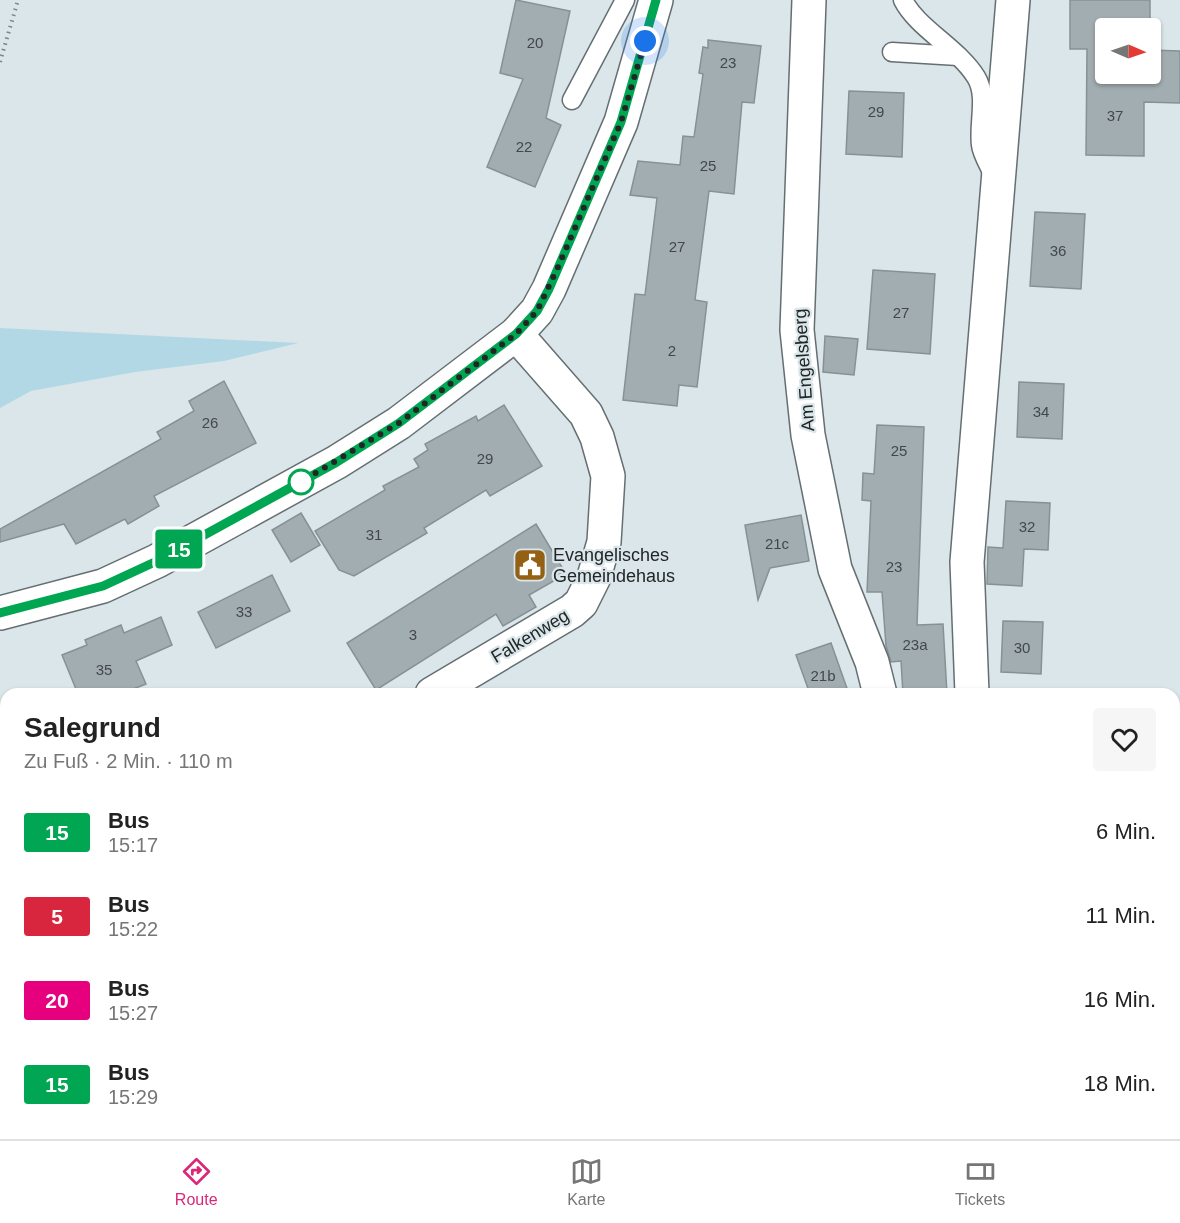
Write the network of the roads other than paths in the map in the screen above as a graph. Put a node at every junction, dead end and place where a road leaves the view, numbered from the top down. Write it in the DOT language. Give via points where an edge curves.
graph roads {
  1 [pos="625,0"];
  2 [pos="656,0"];
  3 [pos="809,0"];
  4 [pos="903,0"];
  5 [pos="1013,0"];
  6 [pos="892,52"];
  7 [pos="958,56"];
  8 [pos="572,100"];
  9 [pos="998,184"];
  10 [pos="516,334"];
  11 [pos="0,613"];
  12 [pos="442,688"];
  13 [pos="878,688"];
  14 [pos="972,688"];
  1 -- 8 [label="lane"];
  2 -- 10 [label="street" via="621,122 549,289 537,311"];
  3 -- 13 [label="street, Am Engelsberg" via="797,330 808,435 835,569"];
  4 -- 7 [label="lane" via="915,17"];
  5 -- 9 [label="street"];
  6 -- 7 [label="lane"];
  7 -- 9 [label="lane" via="977,78 982,96 981,146"];
  9 -- 14 [label="street" via="967,562"];
  10 -- 11 [label="street" via="399,423 355,451 167,556 103,586"];
  10 -- 12 [label="street, Falkenweg" via="586,414 597,437 608,476 604,542 581,603"];
}
